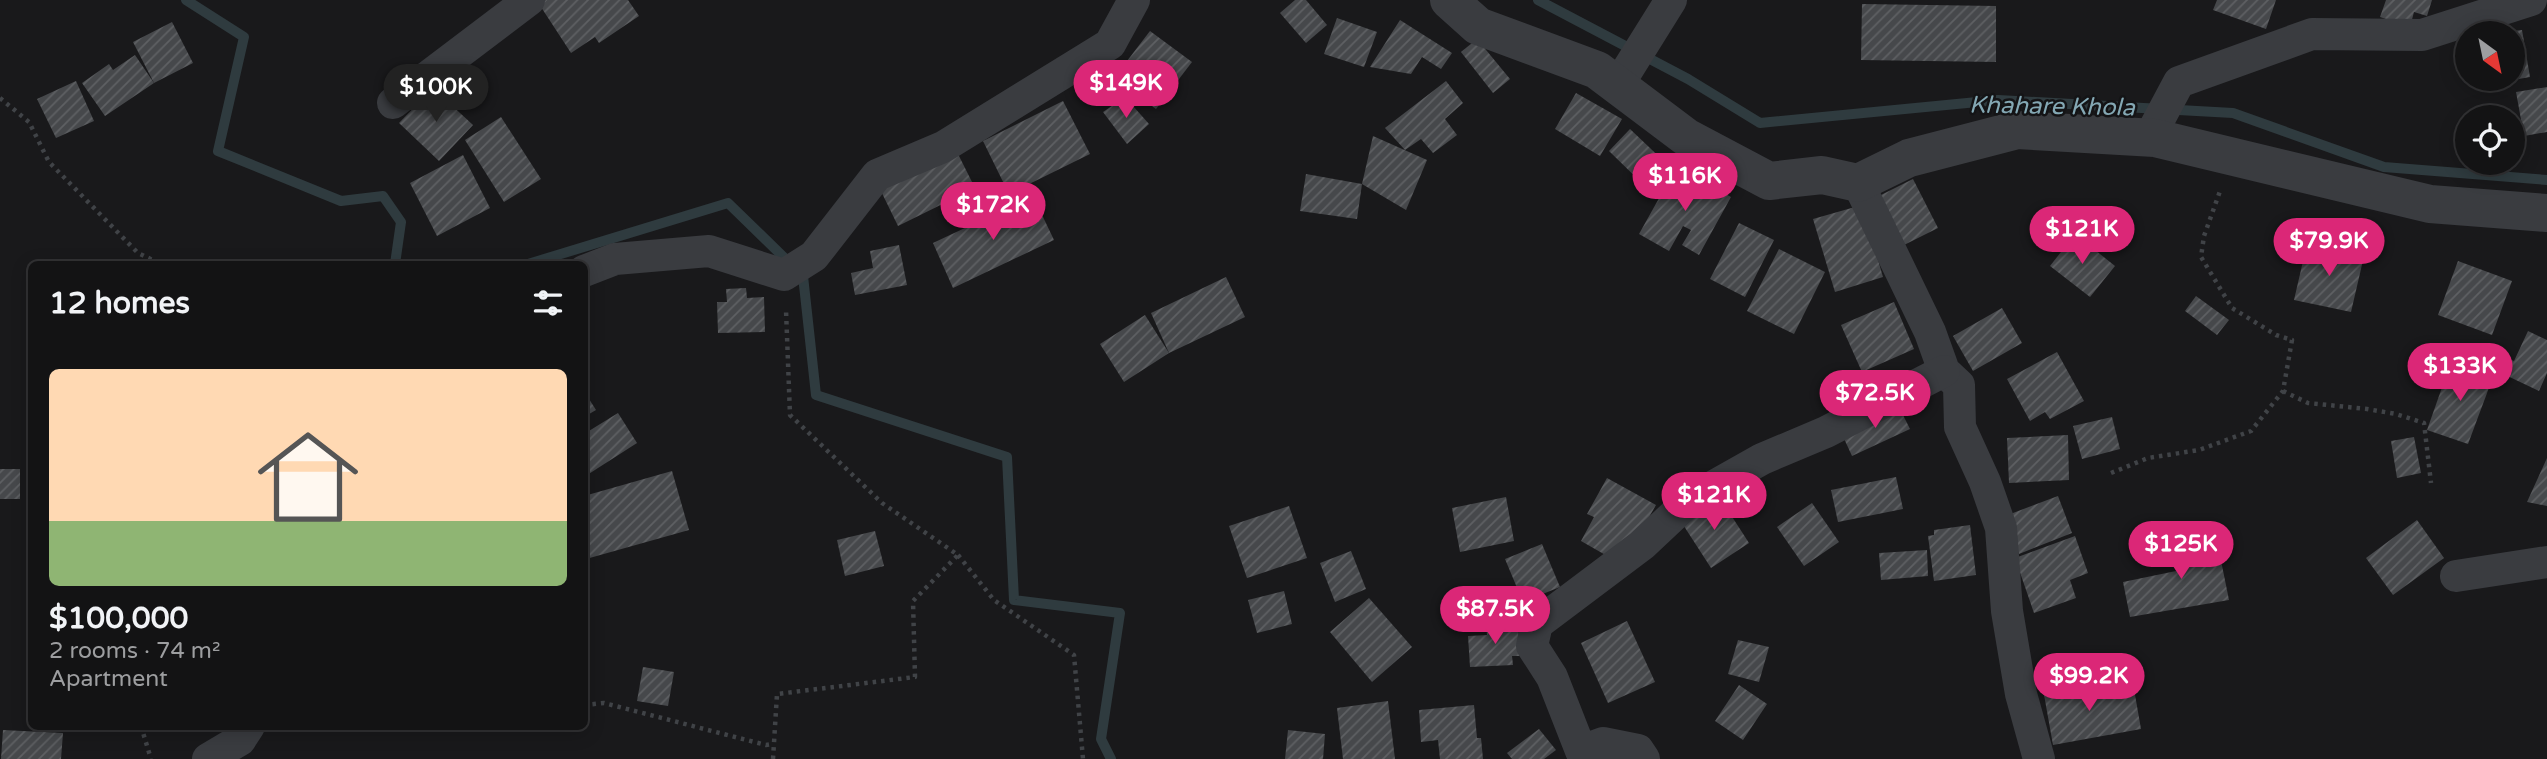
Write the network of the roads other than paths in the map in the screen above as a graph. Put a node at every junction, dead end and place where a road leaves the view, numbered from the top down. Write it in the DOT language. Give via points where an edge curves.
graph roads {
  1 [pos="529,0"];
  2 [pos="1134,0"];
  3 [pos="1449,0"];
  4 [pos="1671,0"];
  5 [pos="2531,0"];
  6 [pos="1618,85"];
  7 [pos="393,103"];
  8 [pos="2155,133"];
  9 [pos="1858,183"];
  10 [pos="2547,214"];
  11 [pos="588,269"];
  12 [pos="1944,371"];
  13 [pos="2547,562"];
  14 [pos="2456,576"];
  15 [pos="246,730"];
  16 [pos="1576,755"];
  17 [pos="208,759"];
  18 [pos="1644,759"];
  19 [pos="2039,759"];
  1 -- 7 [label="street"];
  2 -- 11 [label="street" via="1110,44 943,147 877,174 814,256 785,275 709,251 615,259"];
  3 -- 6 [label="street" via="1478,26 1597,70"];
  4 -- 6 [label="street"];
  5 -- 8 [label="street" via="2422,35 2312,34 2179,82"];
  6 -- 9 [label="street" via="1686,137 1769,181 1822,175"];
  8 -- 9 [label="street" via="2017,130 1909,158"];
  8 -- 10 [label="street" via="2230,156 2430,204"];
  9 -- 12 [label="street"];
  12 -- 16 [label="street" via="1826,432 1762,459 1691,499 1642,545 1537,624 1532,646 1552,677"];
  12 -- 19 [label="street" via="1959,385 1960,427 2001,528 2011,635"];
  13 -- 14 [label="street"];
  15 -- 17 [label="street" via="240,740"];
  16 -- 18 [label="street" via="1603,743 1638,750"];
}
